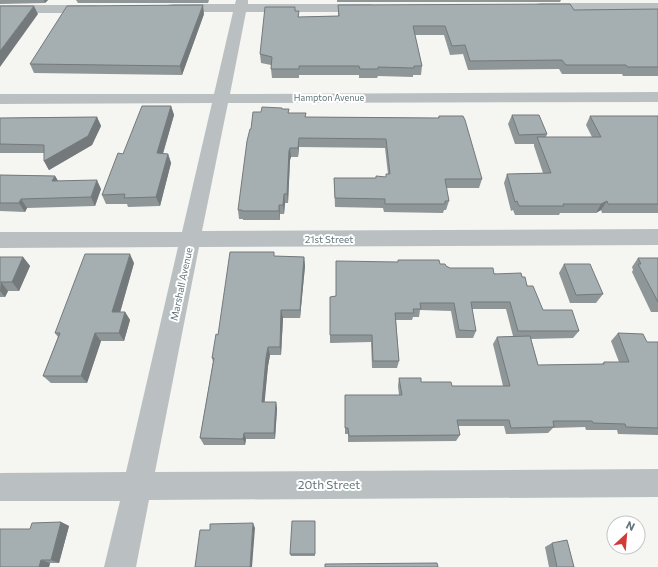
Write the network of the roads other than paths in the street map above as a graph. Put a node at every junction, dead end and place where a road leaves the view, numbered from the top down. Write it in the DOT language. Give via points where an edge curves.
graph roads {
  1 [pos="241,4"];
  2 [pos="532,7"];
  3 [pos="658,7"];
  4 [pos="164,8"];
  5 [pos="383,8"];
  6 [pos="0,9"];
  7 [pos="109,9"];
  8 [pos="658,97"];
  9 [pos="221,98"];
  10 [pos="0,99"];
  11 [pos="658,237"];
  12 [pos="191,239"];
  13 [pos="0,240"];
  14 [pos="658,483"];
  15 [pos="137,486"];
  16 [pos="0,487"];
  17 [pos="120,567"];
  1 -- 4 [label="street"];
  1 -- 5 [label="street"];
  1 -- 9 [label="street, Marshall Avenue"];
  2 -- 3 [label="street"];
  6 -- 7 [label="street"];
  8 -- 9 [label="street, Hampton Avenue"];
  9 -- 10 [label="street, Hampton Avenue"];
  9 -- 12 [label="street, Marshall Avenue"];
  11 -- 12 [label="street, 21st Street"];
  12 -- 13 [label="street, 21st Street"];
  12 -- 15 [label="street, Marshall Avenue"];
  14 -- 15 [label="street, 20th Street"];
  15 -- 16 [label="street, 20th Street"];
  15 -- 17 [label="street, Marshall Avenue"];
}
